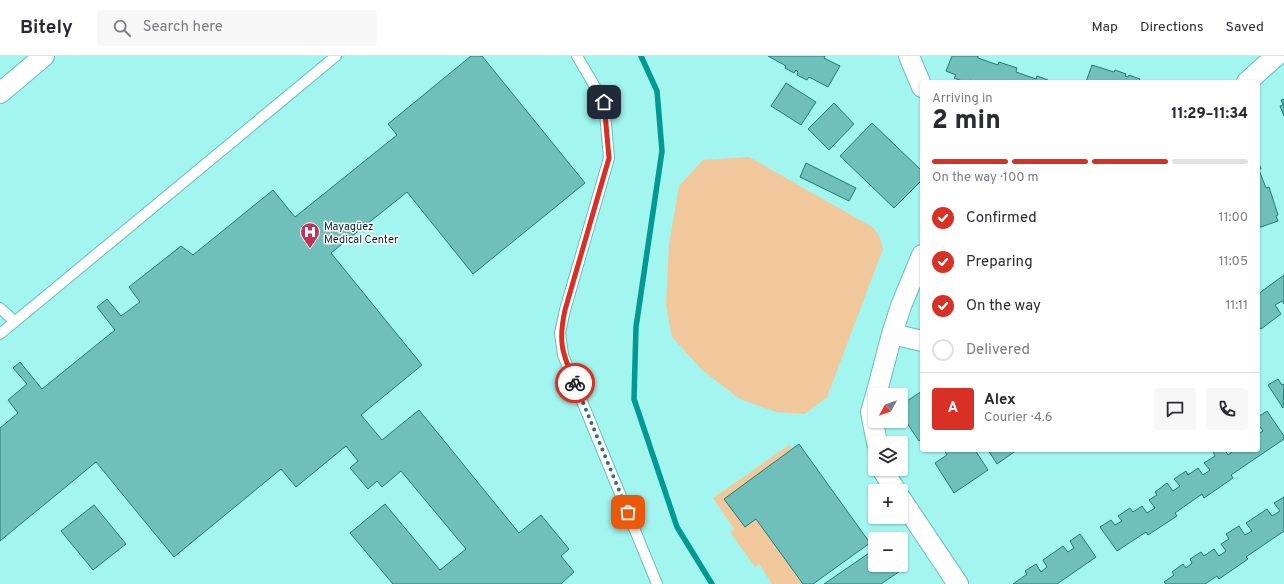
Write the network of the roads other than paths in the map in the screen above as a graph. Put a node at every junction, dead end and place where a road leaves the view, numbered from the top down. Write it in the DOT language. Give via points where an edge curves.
graph roads {
  1 [pos="44,56"];
  2 [pos="336,56"];
  3 [pos="577,56"];
  4 [pos="909,56"];
  5 [pos="1276,56"];
  6 [pos="1249,80"];
  7 [pos="920,82"];
  8 [pos="0,93"];
  9 [pos="920,261"];
  10 [pos="0,308"];
  11 [pos="15,322"];
  12 [pos="0,334"];
  13 [pos="892,334"];
  14 [pos="920,341"];
  15 [pos="878,388"];
  16 [pos="908,509"];
  17 [pos="657,584"];
  18 [pos="958,584"];
  1 -- 8 [label="street"];
  2 -- 11 [label="lane"];
  3 -- 17 [label="lane" via="604,102 609,158 565,310 560,333 563,355"];
  4 -- 7 [label="street"];
  5 -- 6 [label="street"];
  9 -- 13 [label="street"];
  10 -- 11 [label="lane"];
  11 -- 12 [label="lane"];
  13 -- 14 [label="street"];
  13 -- 15 [label="street"];
  16 -- 18 [label="street"];
}
